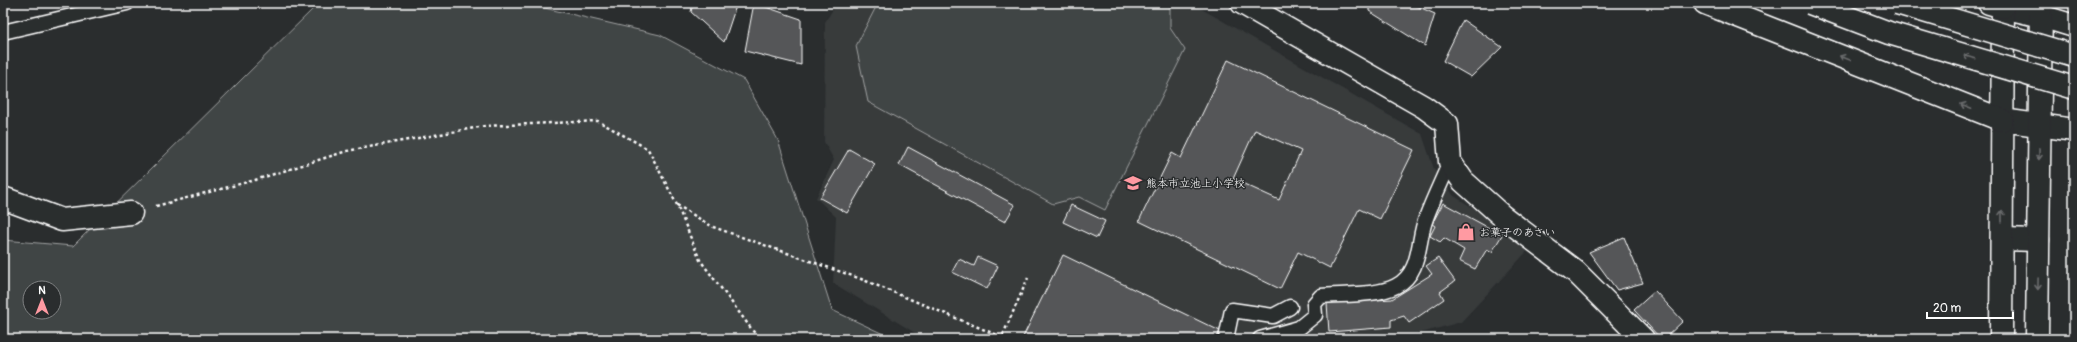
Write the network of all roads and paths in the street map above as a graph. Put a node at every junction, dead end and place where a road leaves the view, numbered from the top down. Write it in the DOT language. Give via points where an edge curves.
graph roads {
  1 [pos="127,3"];
  2 [pos="1242,3"];
  3 [pos="1705,3"];
  4 [pos="1810,3"];
  5 [pos="1897,3"];
  6 [pos="1998,4"];
  7 [pos="2041,10"];
  8 [pos="2074,26"];
  9 [pos="3,32"];
  10 [pos="2074,56"];
  11 [pos="2074,88"];
  12 [pos="2002,120"];
  13 [pos="2039,124"];
  14 [pos="2074,130"];
  15 [pos="1450,162"];
  16 [pos="3,198"];
  17 [pos="677,205"];
  18 [pos="131,213"];
  19 [pos="2002,239"];
  20 [pos="2038,240"];
  21 [pos="1028,278"];
  22 [pos="1290,307"];
  23 [pos="759,339"];
  24 [pos="1226,339"];
  25 [pos="1260,339"];
  26 [pos="1643,339"];
  27 [pos="2001,339"];
  28 [pos="2037,339"];
  1 -- 9 [label="lane"];
  2 -- 15 [label="main road" via="1424,108 1447,124"];
  12 -- 3 [label="main road, one-way"];
  11 -- 4 [label="main road, one-way, bridge" via="1889,33"];
  5 -- 10 [label="main road, bridge"];
  6 -- 7 [label="main road"];
  6 -- 12 [label="main road"];
  7 -- 8 [label="main road"];
  7 -- 13 [label="main road"];
  12 -- 13 [label="main road"];
  19 -- 12 [label="main road, one-way"];
  13 -- 14 [label="main road"];
  13 -- 20 [label="main road, one-way"];
  15 -- 25 [label="lane" via="1425,219 1418,256 1412,271 1397,286 1381,291 1320,296 1314,304 1315,315 1299,328"];
  15 -- 26 [label="main road" via="1463,181 1502,216 1576,272"];
  16 -- 18 [label="main road" via="62,220"];
  17 -- 18 [label="path" via="648,149 598,121 485,126 347,151 255,180"];
  17 -- 21 [label="path" via="713,227 861,279 1002,337"];
  17 -- 23 [label="path" via="700,260"];
  19 -- 20 [label="main road"];
  19 -- 27 [label="main road"];
  20 -- 28 [label="main road, one-way"];
  22 -- 24 [label="lane" via="1273,316 1232,310"];
}
